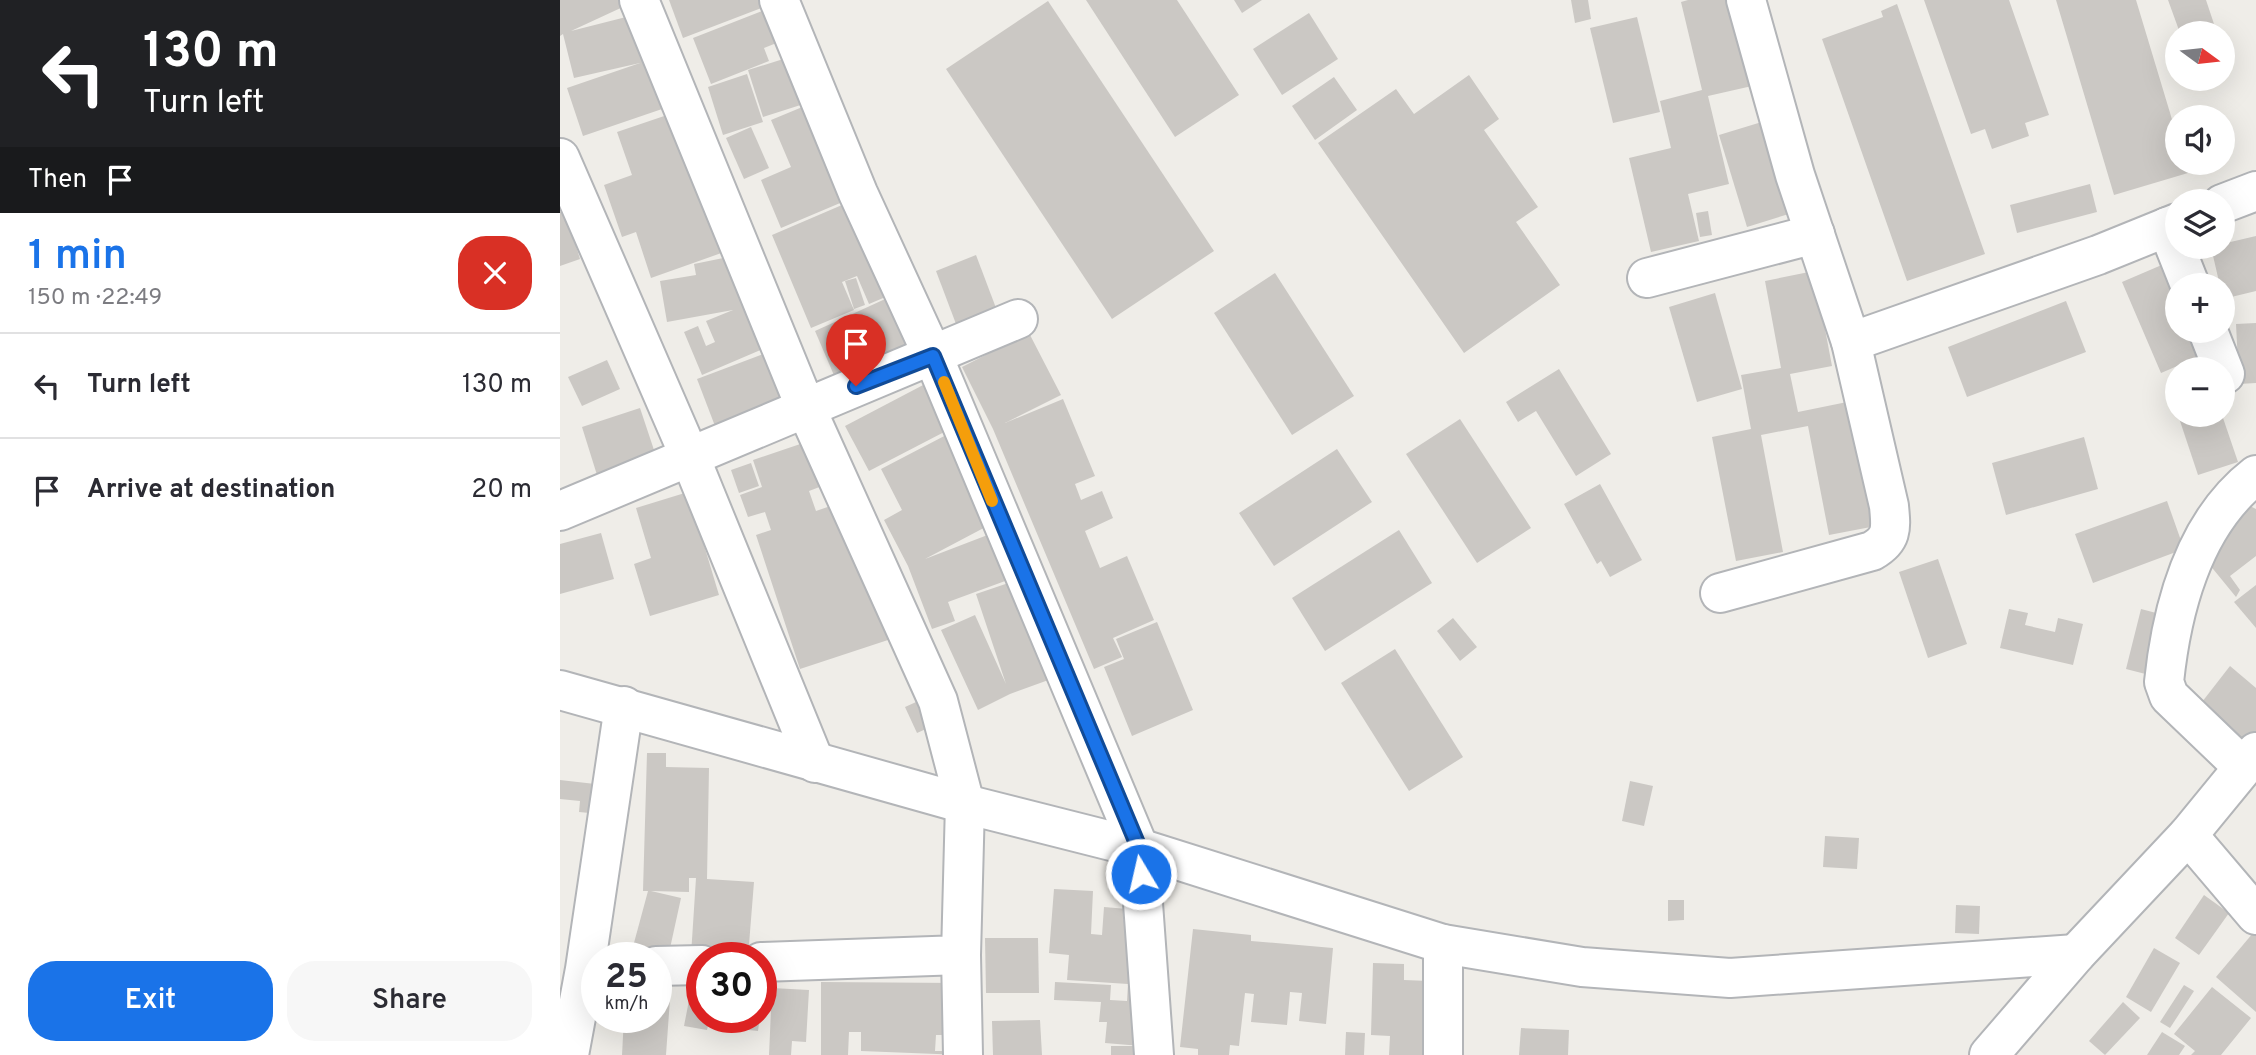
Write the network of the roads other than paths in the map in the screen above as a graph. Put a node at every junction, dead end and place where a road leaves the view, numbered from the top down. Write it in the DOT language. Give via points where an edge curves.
graph roads {
  1 [pos="639,0"];
  2 [pos="779,0"];
  3 [pos="1746,0"];
  4 [pos="560,158"];
  5 [pos="2256,191"];
  6 [pos="2235,199"];
  7 [pos="2165,228"];
  8 [pos="1815,234"];
  9 [pos="1647,278"];
  10 [pos="1018,319"];
  11 [pos="1851,342"];
  12 [pos="933,356"];
  13 [pos="804,407"];
  14 [pos="690,457"];
  15 [pos="2256,475"];
  16 [pos="560,511"];
  17 [pos="1720,593"];
  18 [pos="560,690"];
  19 [pos="624,706"];
  20 [pos="2249,760"];
  21 [pos="816,763"];
  22 [pos="965,804"];
  23 [pos="2188,835"];
  24 [pos="1139,848"];
  25 [pos="2256,915"];
  26 [pos="594,942"];
  27 [pos="1443,944"];
  28 [pos="2076,954"];
  29 [pos="961,955"];
  30 [pos="777,961"];
  31 [pos="581,1008"];
  32 [pos="569,1055"];
  33 [pos="963,1055"];
  34 [pos="1154,1055"];
  35 [pos="1444,1055"];
  36 [pos="1989,1055"];
  1 -- 13 [label="street"];
  2 -- 12 [label="street" via="858,193"];
  3 -- 8 [label="street"];
  4 -- 14 [label="street"];
  5 -- 6 [label="street"];
  7 -- 11 [label="street"];
  8 -- 9 [label="street"];
  8 -- 11 [label="street"];
  10 -- 12 [label="street"];
  11 -- 17 [label="street" via="1889,506 1889,538 1872,551"];
  12 -- 13 [label="street"];
  12 -- 24 [label="street"];
  13 -- 14 [label="street"];
  13 -- 22 [label="street" via="938,701"];
  14 -- 16 [label="street"];
  14 -- 21 [label="street"];
  15 -- 20 [label="street" via="2223,505 2198,545 2183,587 2164,682 2169,696"];
  18 -- 19 [label="street"];
  19 -- 21 [label="street"];
  19 -- 26 [label="street"];
  20 -- 23 [label="street"];
  21 -- 22 [label="street"];
  22 -- 24 [label="street"];
  22 -- 29 [label="street"];
  23 -- 25 [label="street"];
  23 -- 28 [label="street"];
  24 -- 27 [label="street"];
  24 -- 34 [label="street"];
  27 -- 28 [label="street" via="1582,967 1730,978"];
  27 -- 35 [label="street"];
  28 -- 36 [label="street"];
  29 -- 30 [label="street"];
  29 -- 33 [label="street"];
  31 -- 32 [label="street"];
}
